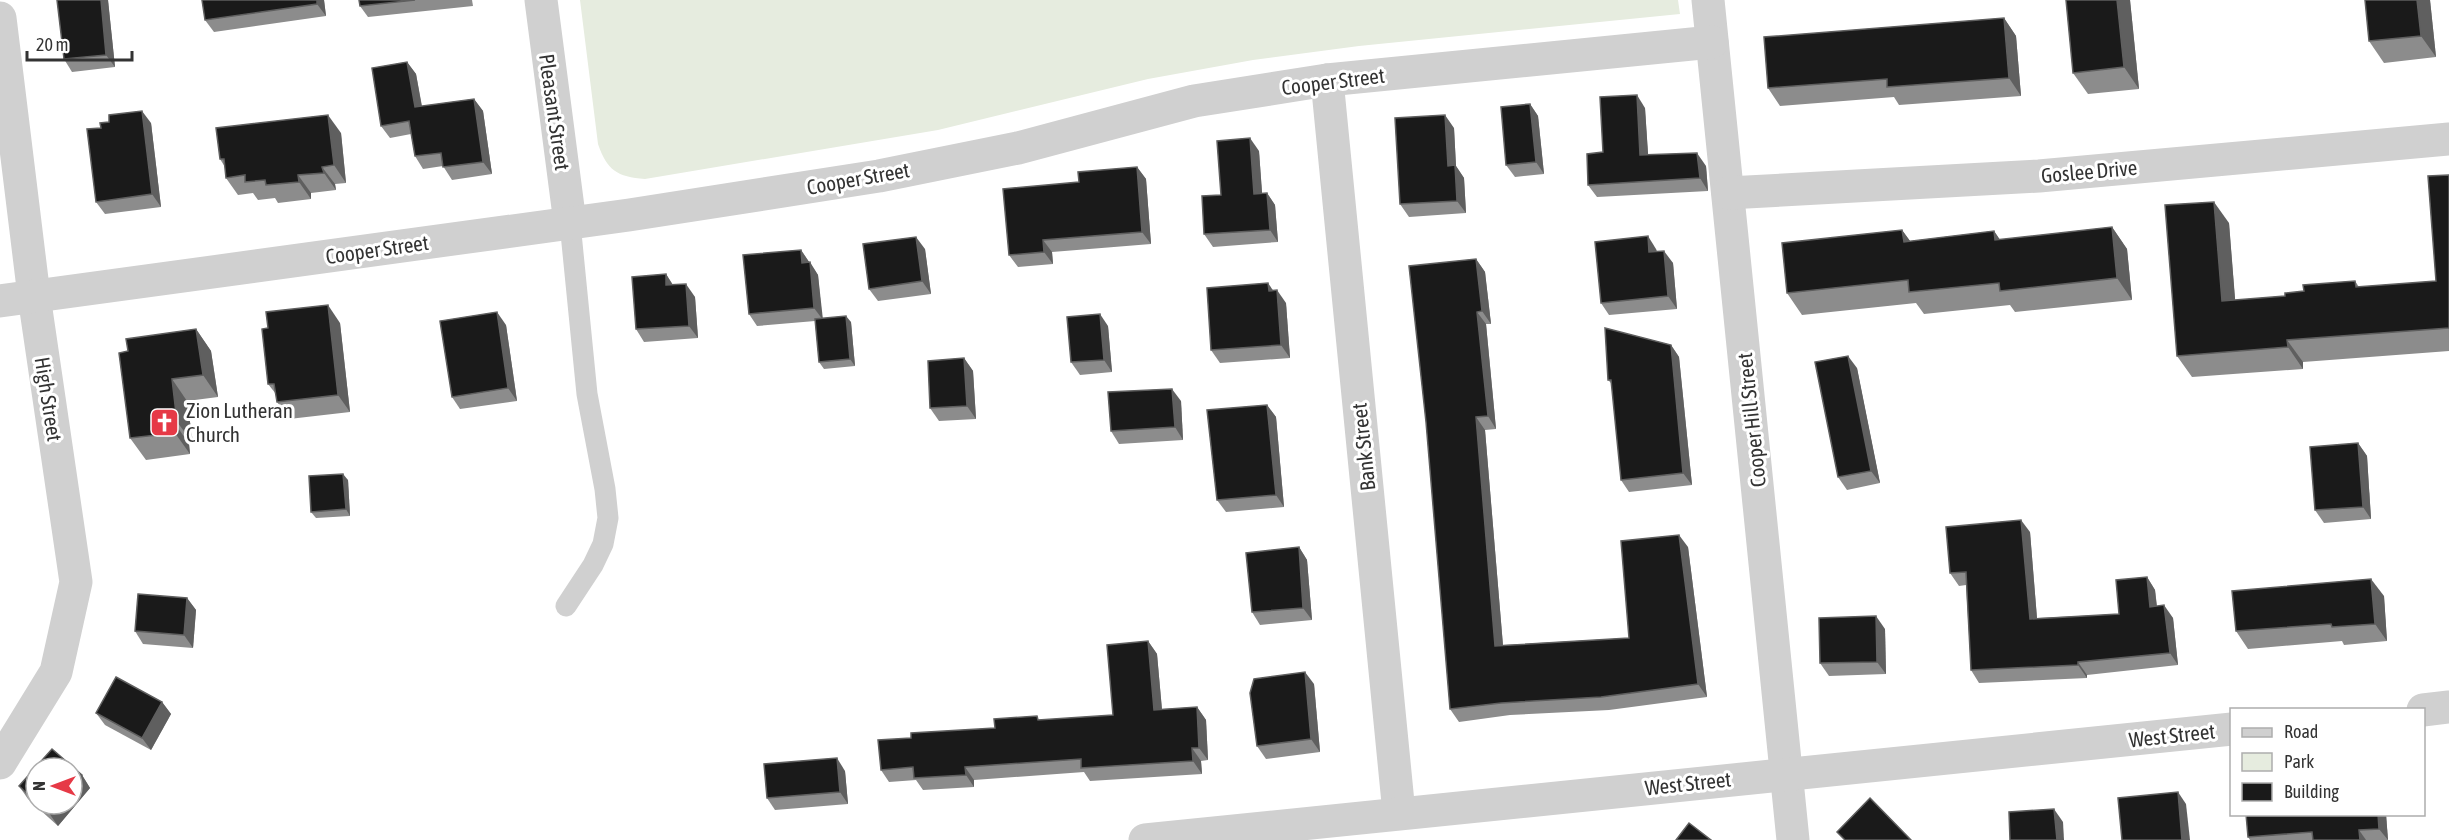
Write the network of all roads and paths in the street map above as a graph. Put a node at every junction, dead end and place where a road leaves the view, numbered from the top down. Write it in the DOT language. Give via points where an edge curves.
graph roads {
  1 [pos="541,0"];
  2 [pos="1708,0"];
  3 [pos="0,18"];
  4 [pos="1712,42"];
  5 [pos="1327,80"];
  6 [pos="2449,139"];
  7 [pos="1728,193"];
  8 [pos="570,223"];
  9 [pos="34,296"];
  10 [pos="0,301"];
  11 [pos="566,606"];
  12 [pos="2449,707"];
  13 [pos="2425,710"];
  14 [pos="2230,729"];
  15 [pos="0,763"];
  16 [pos="1786,773"];
  17 [pos="1399,813"];
  18 [pos="1145,840"];
  19 [pos="1793,840"];
  1 -- 8 [label="street, Pleasant Street"];
  2 -- 4 [label="street, Cooper Hill Street"];
  3 -- 9 [label="street, High Street"];
  4 -- 5 [label="street, Cooper Street"];
  4 -- 7 [label="street, Cooper Hill Street"];
  5 -- 8 [label="street, Cooper Street" via="1194,101 1018,148 879,176"];
  5 -- 17 [label="street, Bank Street"];
  6 -- 7 [label="street, Goslee Drive" via="2038,176"];
  7 -- 16 [label="street, Cooper Hill Street"];
  8 -- 9 [label="street, Cooper Street"];
  8 -- 11 [label="lane" via="587,394 608,518 594,566"];
  9 -- 10 [label="street, Cooper Street"];
  9 -- 15 [label="street, High Street" via="76,582 56,672"];
  12 -- 13 [label="street"];
  14 -- 16 [label="street, West Street"];
  16 -- 17 [label="street, West Street"];
  16 -- 19 [label="street, Cooper Hill Street"];
  17 -- 18 [label="street, West Street"];
}
